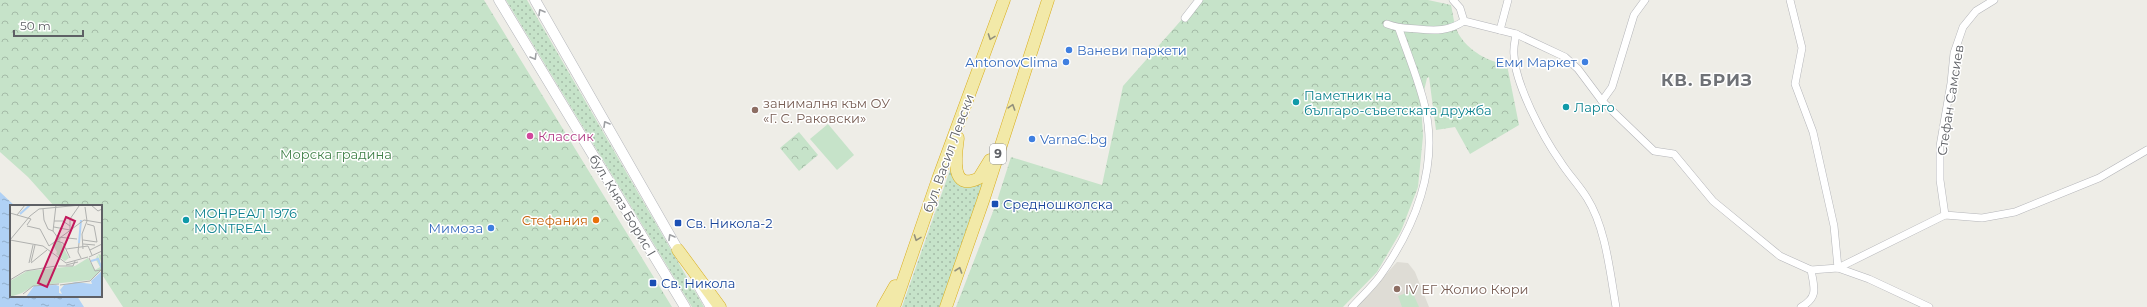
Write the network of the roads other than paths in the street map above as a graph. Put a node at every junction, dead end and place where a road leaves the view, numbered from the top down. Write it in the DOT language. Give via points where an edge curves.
graph roads {
  1 [pos="499,0"];
  2 [pos="535,0"];
  3 [pos="1004,0"];
  4 [pos="1048,0"];
  5 [pos="1199,0"];
  6 [pos="1453,0"];
  7 [pos="1508,0"];
  8 [pos="1645,0"];
  9 [pos="1790,0"];
  10 [pos="1994,0"];
  11 [pos="1186,18"];
  12 [pos="1464,21"];
  13 [pos="1387,24"];
  14 [pos="1399,29"];
  15 [pos="1500,30"];
  16 [pos="1516,34"];
  17 [pos="1602,101"];
  18 [pos="961,117"];
  19 [pos="1004,132"];
  20 [pos="2147,150"];
  21 [pos="1945,215"];
  22 [pos="678,250"];
  23 [pos="910,258"];
  24 [pos="1838,268"];
  25 [pos="1811,270"];
  26 [pos="685,307"];
  27 [pos="712,307"];
  28 [pos="720,307"];
  29 [pos="883,307"];
  30 [pos="894,307"];
  31 [pos="946,307"];
  32 [pos="1352,307"];
  33 [pos="1616,307"];
  34 [pos="1801,307"];
  35 [pos="1929,307"];
  1 -- 26 [label="main road, бул. Княз Борис I, one-way"];
  22 -- 2 [label="main road, бул. Княз Борис I, one-way"];
  3 -- 18 [label="highway, бул. Васил Левски, one-way"];
  19 -- 4 [label="highway, 9, one-way"];
  5 -- 11 [label="street"];
  6 -- 12 [label="street" via="1460,8"];
  7 -- 15 [label="street"];
  8 -- 17 [label="street" via="1634,15 1612,87"];
  9 -- 24 [label="street" via="1802,48 1795,84 1813,132 1834,226"];
  10 -- 21 [label="street, Стефан Самсиев" via="1976,11 1962,27 1954,53 1940,146 1940,180"];
  12 -- 14 [label="street" via="1455,27 1439,31"];
  12 -- 15 [label="street"];
  13 -- 14 [label="street"];
  14 -- 32 [label="street" via="1419,86 1429,129 1424,188 1409,230 1380,277"];
  15 -- 16 [label="street"];
  16 -- 17 [label="street" via="1571,62"];
  16 -- 33 [label="street" via="1514,56 1519,79 1541,129 1559,161 1588,199 1607,254"];
  17 -- 25 [label="street" via="1654,151 1674,154 1713,201 1780,256"];
  18 -- 19 [label="highway" via="955,166 959,176 964,179 974,180 982,175"];
  18 -- 23 [label="highway, бул. Васил Левски, one-way"];
  31 -- 19 [label="highway, 9, one-way"];
  20 -- 21 [label="street" via="2099,178 2015,212 1982,218"];
  21 -- 24 [label="street"];
  22 -- 27 [label="main road, бул. Княз Борис I"];
  22 -- 28 [label="highway"];
  23 -- 29 [label="highway"];
  23 -- 30 [label="highway, бул. Васил Левски"];
  24 -- 25 [label="street"];
  24 -- 35 [label="street" via="1869,279"];
  25 -- 34 [label="street" via="1813,296 1809,303"];
}
